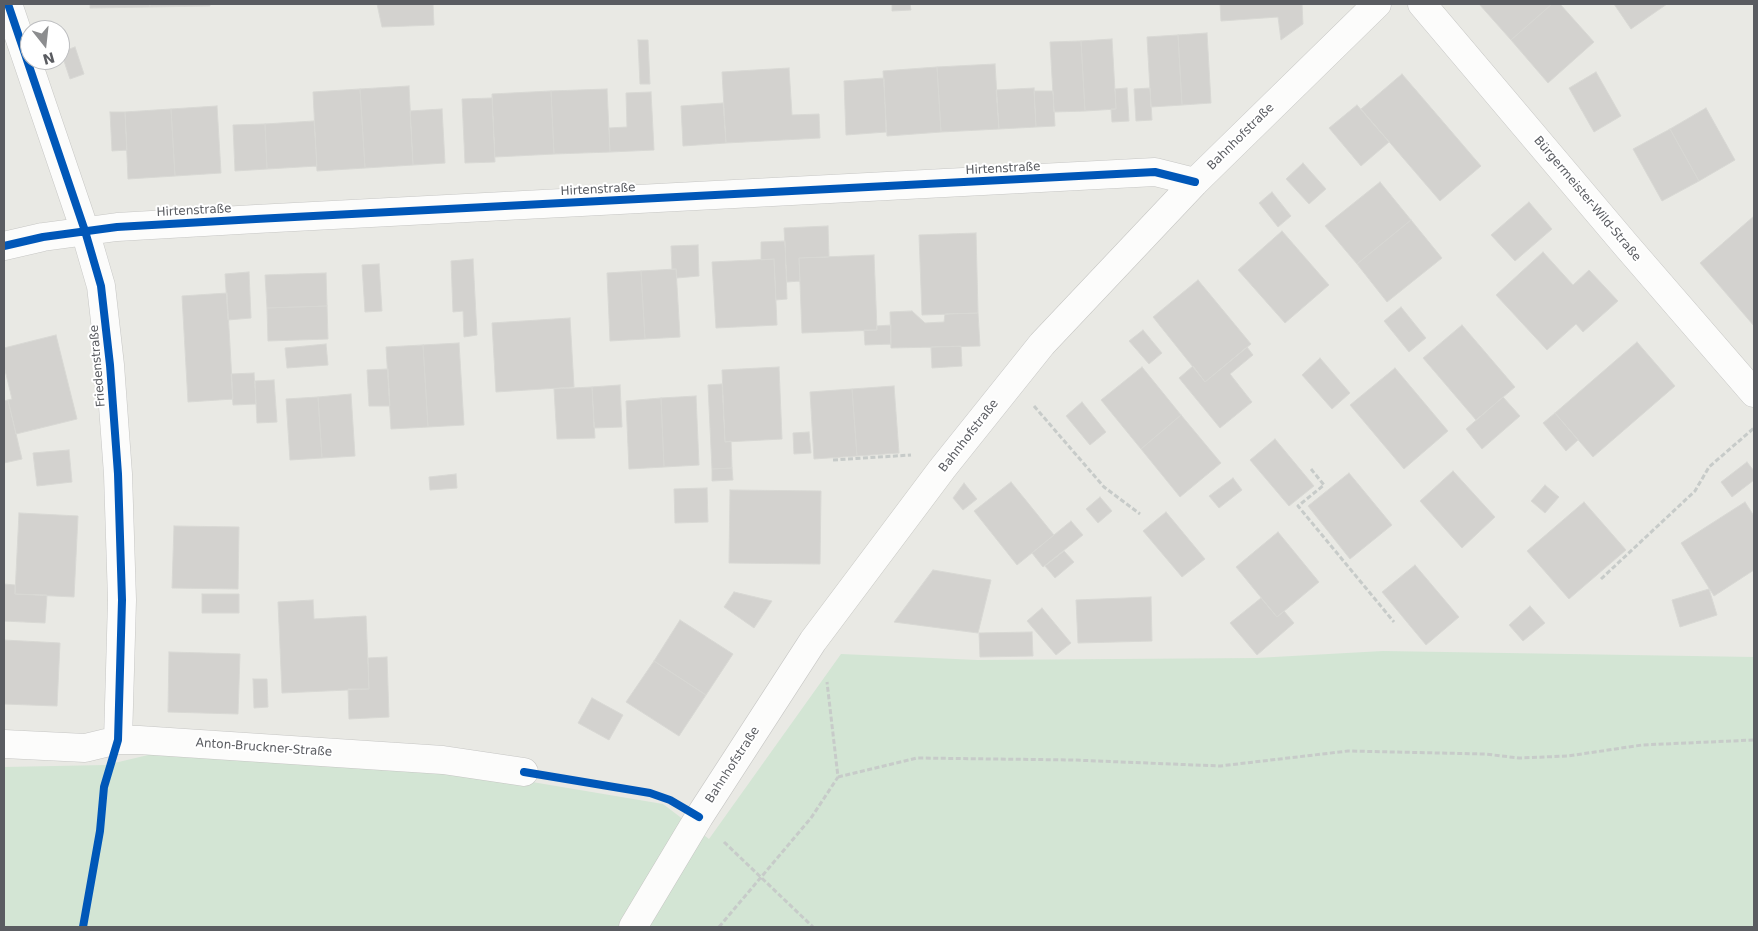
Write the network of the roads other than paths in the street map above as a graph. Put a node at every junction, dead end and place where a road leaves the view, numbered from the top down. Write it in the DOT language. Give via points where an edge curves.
graph roads {
  1 [pos="8,4"];
  2 [pos="1377,4"];
  3 [pos="1422,4"];
  4 [pos="1195,182"];
  5 [pos="85,232"];
  6 [pos="4,246"];
  7 [pos="1754,393"];
  8 [pos="118,740"];
  9 [pos="4,744"];
  10 [pos="524,772"];
  11 [pos="633,927"];
  1 -- 5 [label="street, Friedenstraße"];
  2 -- 4 [label="street, Bahnhofstraße"];
  3 -- 7 [label="street, Bürgermeister-Wild-Straße"];
  4 -- 5 [label="street, Hirtenstraße" via="1154,172 117,227"];
  4 -- 11 [label="street, Bahnhofstraße" via="1042,344 942,469 813,641 698,817"];
  5 -- 6 [label="street, Hirtenstraße"];
  5 -- 8 [label="street, Friedenstraße" via="102,286 117,464 122,600"];
  8 -- 9 [label="street, Anton-Bruckner-Straße" via="85,748"];
  8 -- 10 [label="street, Anton-Bruckner-Straße" via="443,760"];
}
